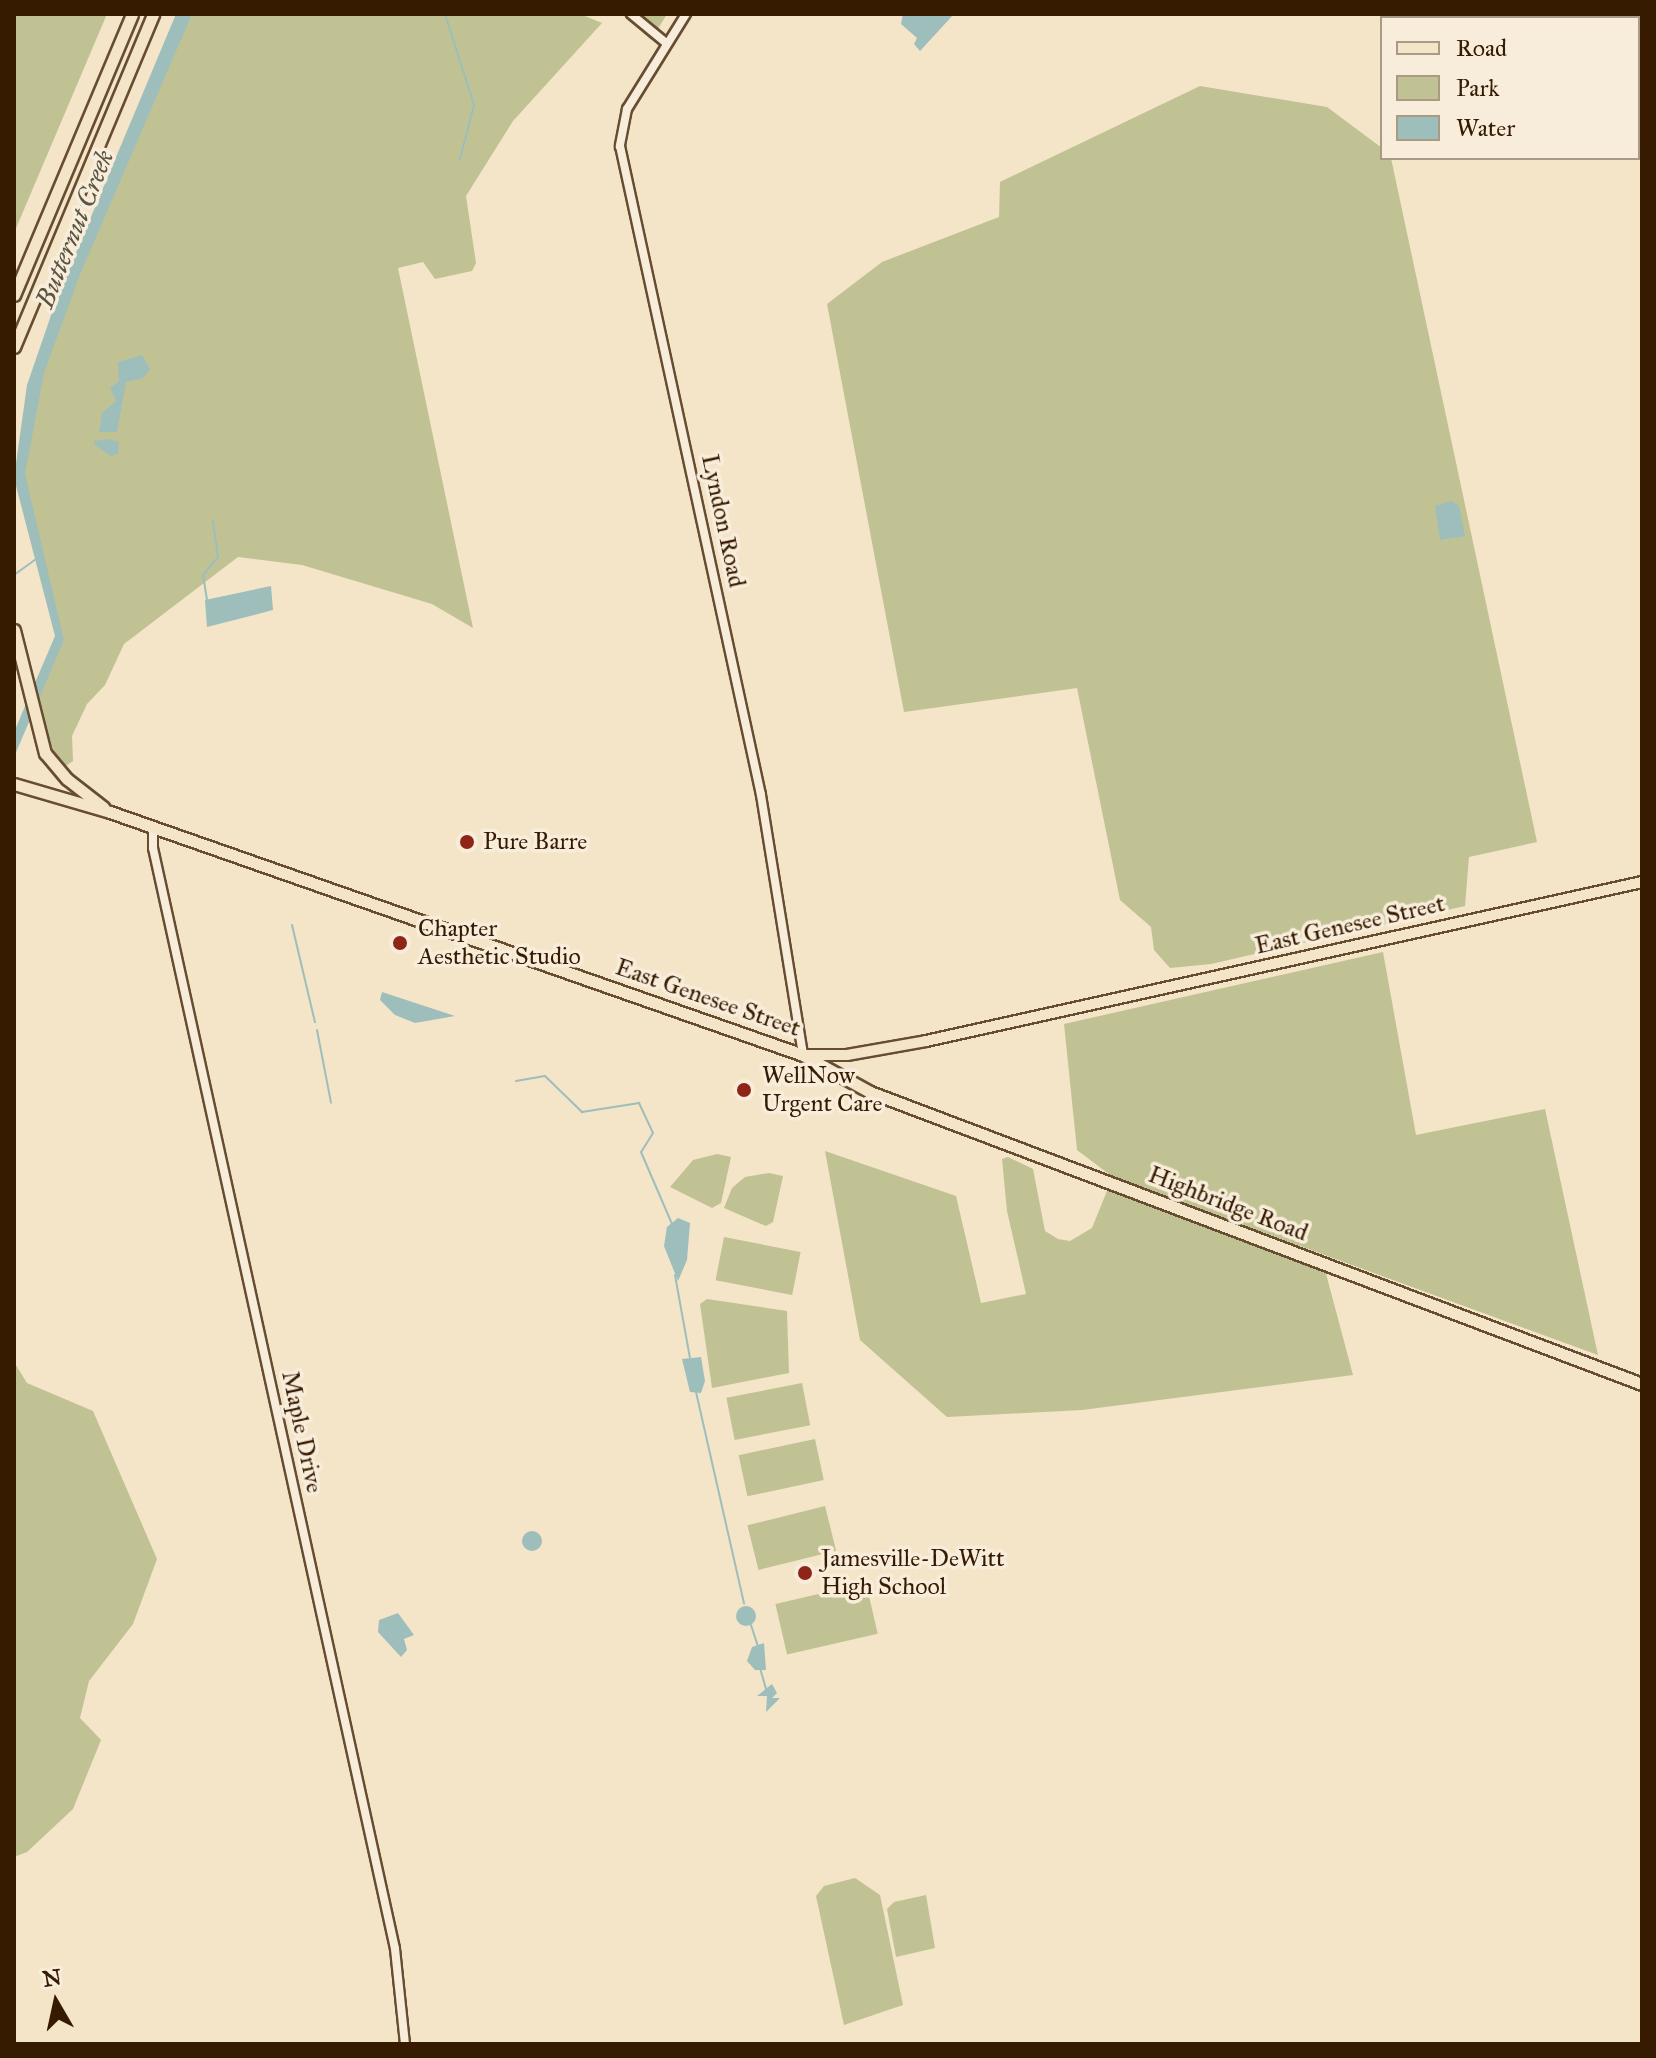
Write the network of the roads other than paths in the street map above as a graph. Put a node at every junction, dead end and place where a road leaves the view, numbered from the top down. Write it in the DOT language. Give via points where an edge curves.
graph roads {
  1 [pos="132,14"];
  2 [pos="153,14"];
  3 [pos="631,14"];
  4 [pos="686,14"];
  5 [pos="665,42"];
  6 [pos="14,295"];
  7 [pos="14,347"];
  8 [pos="14,630"];
  9 [pos="14,784"];
  10 [pos="110,812"];
  11 [pos="153,830"];
  12 [pos="1642,882"];
  13 [pos="803,1055"];
  14 [pos="1642,1384"];
  15 [pos="405,2044"];
  1 -- 6 [label="highway"];
  2 -- 7 [label="highway"];
  3 -- 5 [label="street"];
  4 -- 5 [label="street, Lyndon Road"];
  5 -- 13 [label="street, Lyndon Road" via="623,117 620,146 755,769"];
  8 -- 10 [label="highway" via="45,753 67,779"];
  9 -- 10 [label="highway, East Genesee Street"];
  10 -- 11 [label="highway, East Genesee Street"];
  11 -- 13 [label="highway, East Genesee Street"];
  11 -- 15 [label="street, Maple Drive" via="398,1964"];
  12 -- 13 [label="main road, East Genesee Street" via="926,1041 851,1054"];
  13 -- 14 [label="highway, Highbridge Road" via="889,1099"];
}
